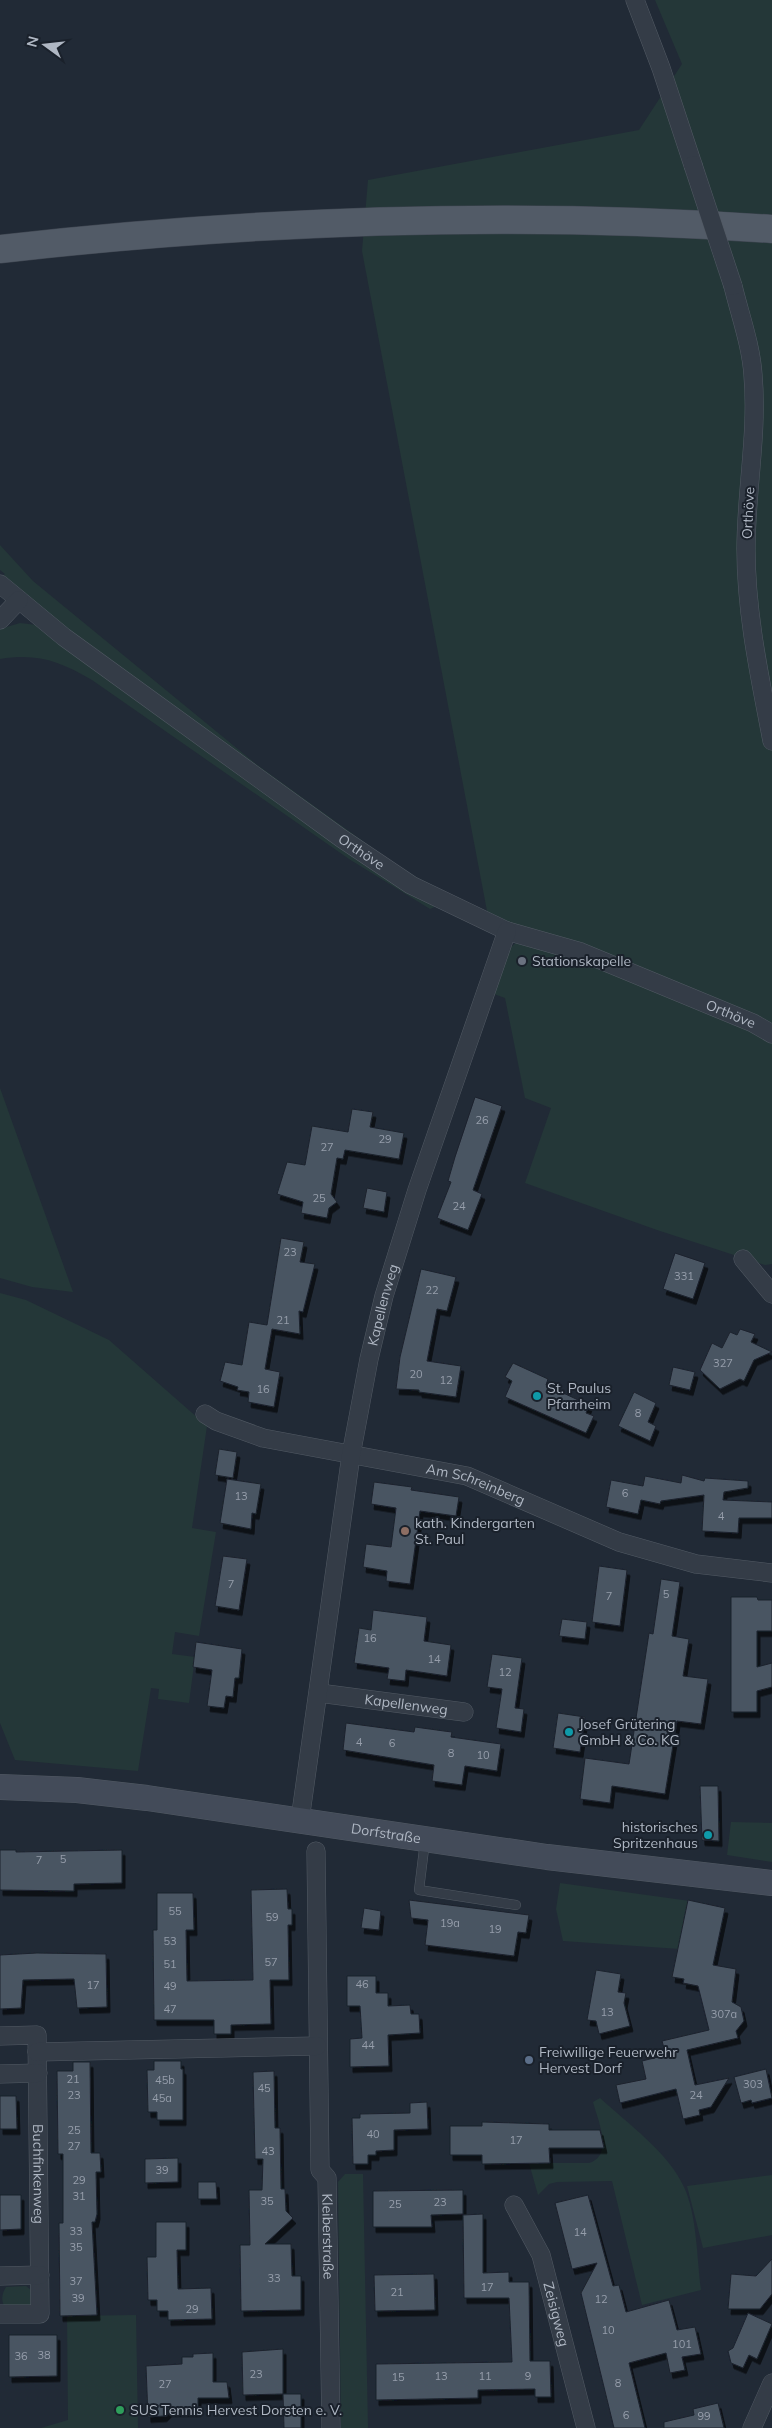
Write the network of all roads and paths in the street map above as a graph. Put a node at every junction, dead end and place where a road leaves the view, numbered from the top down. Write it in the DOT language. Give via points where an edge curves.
graph roads {
  1 [pos="635,0"];
  2 [pos="772,229"];
  3 [pos="0,249"];
  4 [pos="0,584"];
  5 [pos="19,600"];
  6 [pos="0,620"];
  7 [pos="772,741"];
  8 [pos="508,931"];
  9 [pos="772,1034"];
  10 [pos="743,1259"];
  11 [pos="772,1294"];
  12 [pos="205,1414"];
  13 [pos="351,1455"];
  14 [pos="772,1573"];
  15 [pos="319,1693"];
  16 [pos="464,1712"];
  17 [pos="0,1787"];
  18 [pos="300,1820"];
  19 [pos="426,1839"];
  20 [pos="316,1851"];
  21 [pos="772,1883"];
  22 [pos="516,1905"];
  23 [pos="0,2036"];
  24 [pos="317,2046"];
  25 [pos="37,2052"];
  26 [pos="38,2073"];
  27 [pos="0,2074"];
  28 [pos="514,2205"];
  29 [pos="40,2275"];
  30 [pos="0,2276"];
  31 [pos="0,2314"];
  32 [pos="772,2383"];
  33 [pos="331,2428"];
  34 [pos="586,2428"];
  35 [pos="752,2428"];
  1 -- 7 [label="street, Orthöve, bridge" via="661,68 746,333 755,406 746,508 746,552 751,619"];
  2 -- 3 [label="main road" via="657,223 435,220 232,228"];
  4 -- 5 [label="street, Orthöve"];
  5 -- 6 [label="street"];
  5 -- 8 [label="street, Orthöve" via="64,637 348,844 435,898"];
  8 -- 9 [label="street, Orthöve" via="581,952 753,1023"];
  8 -- 13 [label="street, Kapellenweg" via="417,1190 384,1296"];
  10 -- 11 [label="street"];
  12 -- 13 [label="street, Am Schreinberg" via="222,1424 263,1438"];
  13 -- 14 [label="street, Am Schreinberg" via="467,1476 619,1542 696,1564"];
  13 -- 15 [label="street, Kapellenweg"];
  15 -- 16 [label="street, Kapellenweg"];
  15 -- 18 [label="street, Kapellenweg"];
  17 -- 18 [label="street, Dorfstraße" via="85,1791"];
  18 -- 19 [label="street, Dorfstraße"];
  19 -- 21 [label="street, Dorfstraße" via="547,1857"];
  19 -- 22 [label="lane" via="419,1890"];
  20 -- 24 [label="street, Kleiberstraße"];
  23 -- 25 [label="street, Buchfinkenweg" via="37,2035"];
  24 -- 25 [label="street"];
  24 -- 33 [label="street, Kleiberstraße" via="320,2170 327,2178"];
  25 -- 26 [label="street, Buchfinkenweg"];
  26 -- 27 [label="street"];
  26 -- 29 [label="street, Buchfinkenweg"];
  28 -- 34 [label="street, Zeisigweg" via="541,2255"];
  29 -- 30 [label="street"];
  29 -- 31 [label="street, Buchfinkenweg" via="40,2314"];
  32 -- 35 [label="street"];
}
